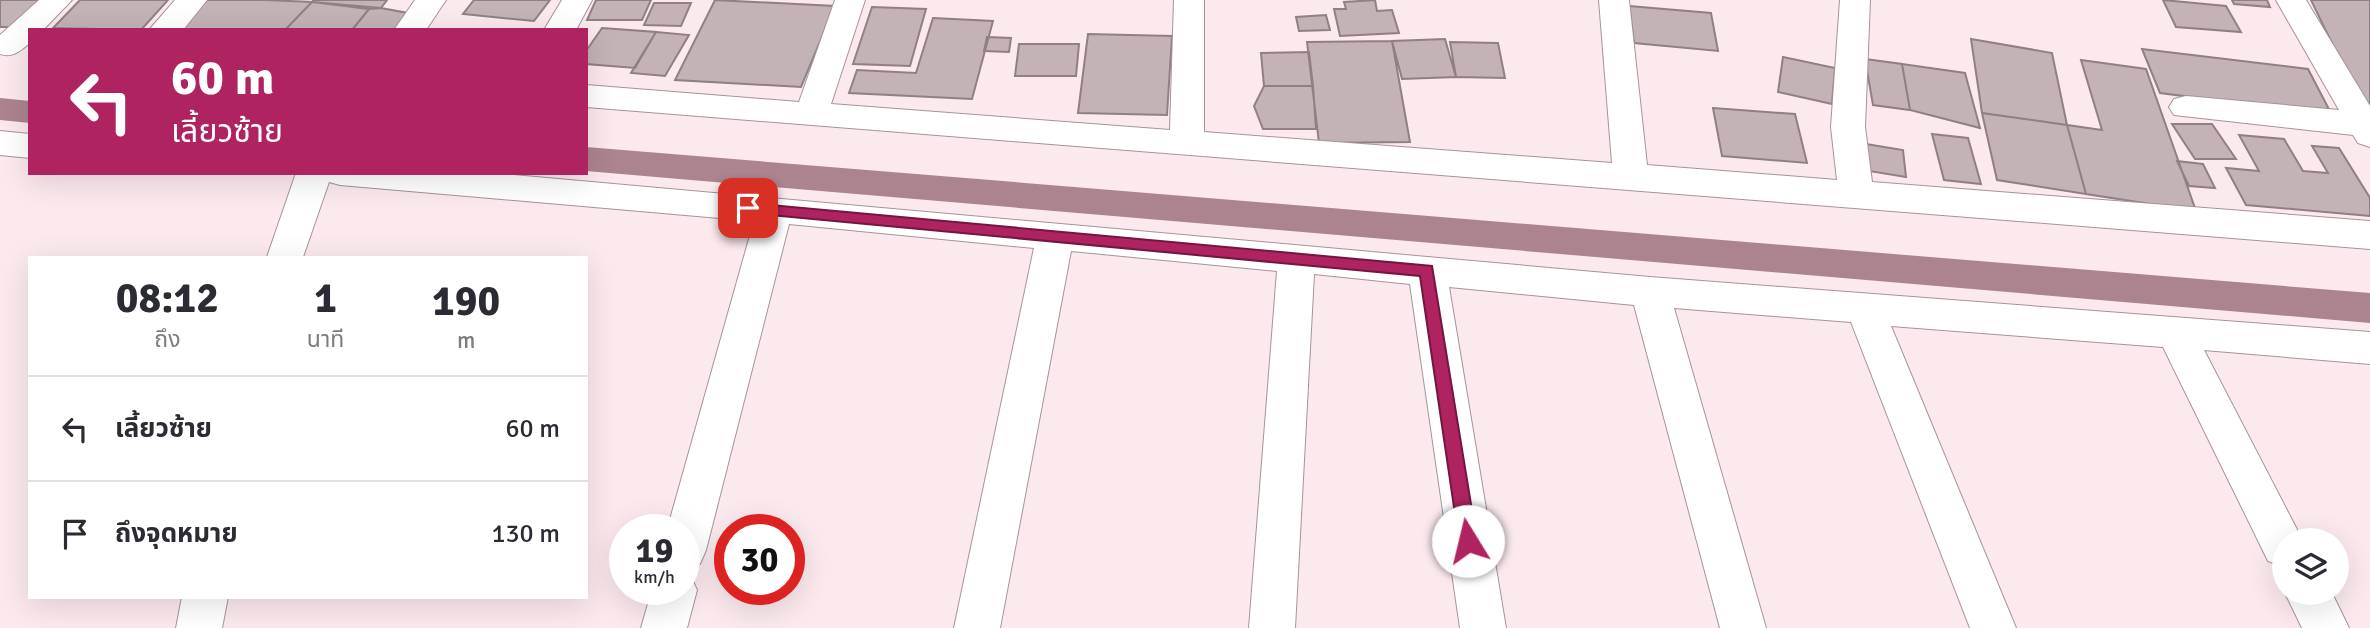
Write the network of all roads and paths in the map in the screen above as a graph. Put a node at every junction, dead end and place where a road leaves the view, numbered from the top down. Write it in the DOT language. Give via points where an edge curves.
graph roads {
  1 [pos="57,0"];
  2 [pos="192,0"];
  3 [pos="431,0"];
  4 [pos="577,0"];
  5 [pos="850,0"];
  6 [pos="1189,0"];
  7 [pos="1614,0"];
  8 [pos="1855,0"];
  9 [pos="2291,0"];
  10 [pos="30,28"];
  11 [pos="167,28"];
  12 [pos="411,28"];
  13 [pos="561,28"];
  14 [pos="28,30"];
  15 [pos="12,47"];
  16 [pos="588,96"];
  17 [pos="2186,107"];
  18 [pos="811,114"];
  19 [pos="2367,130"];
  20 [pos="1187,143"];
  21 [pos="0,144"];
  22 [pos="28,146"];
  23 [pos="313,175"];
  24 [pos="364,175"];
  25 [pos="1631,178"];
  26 [pos="1856,192"];
  27 [pos="775,210"];
  28 [pos="2370,235"];
  29 [pos="1055,237"];
  30 [pos="285,256"];
  31 [pos="1296,260"];
  32 [pos="1427,270"];
  33 [pos="1650,292"];
  34 [pos="1865,309"];
  35 [pos="2175,333"];
  36 [pos="2370,348"];
  37 [pos="693,514"];
  38 [pos="2274,528"];
  39 [pos="205,599"];
  40 [pos="670,605"];
  41 [pos="2314,605"];
  42 [pos="199,628"];
  43 [pos="664,628"];
  44 [pos="977,628"];
  45 [pos="1272,628"];
  46 [pos="1483,628"];
  47 [pos="1743,628"];
  48 [pos="1993,628"];
  49 [pos="2326,628"];
  1 -- 10 [label="street"];
  2 -- 11 [label="street"];
  3 -- 12 [label="street"];
  4 -- 13 [label="street"];
  5 -- 18 [label="street"];
  6 -- 20 [label="street"];
  7 -- 25 [label="street"];
  8 -- 26 [label="street" via="1848,127"];
  9 -- 19 [label="street"];
  14 -- 15 [label="street"];
  16 -- 18 [label="street"];
  17 -- 19 [label="street"];
  18 -- 20 [label="street"];
  20 -- 25 [label="street"];
  21 -- 22 [label="street"];
  23 -- 30 [label="street"];
  24 -- 27 [label="street"];
  25 -- 26 [label="street"];
  26 -- 28 [label="street"];
  27 -- 29 [label="street"];
  27 -- 37 [label="street"];
  29 -- 31 [label="street"];
  29 -- 44 [label="street"];
  31 -- 32 [label="street"];
  31 -- 45 [label="street"];
  32 -- 33 [label="street"];
  32 -- 46 [label="street"];
  33 -- 34 [label="street"];
  33 -- 47 [label="street"];
  34 -- 35 [label="street"];
  34 -- 48 [label="street"];
  35 -- 36 [label="street"];
  35 -- 38 [label="street"];
  39 -- 42 [label="street"];
  40 -- 43 [label="street"];
  41 -- 49 [label="street"];
}
